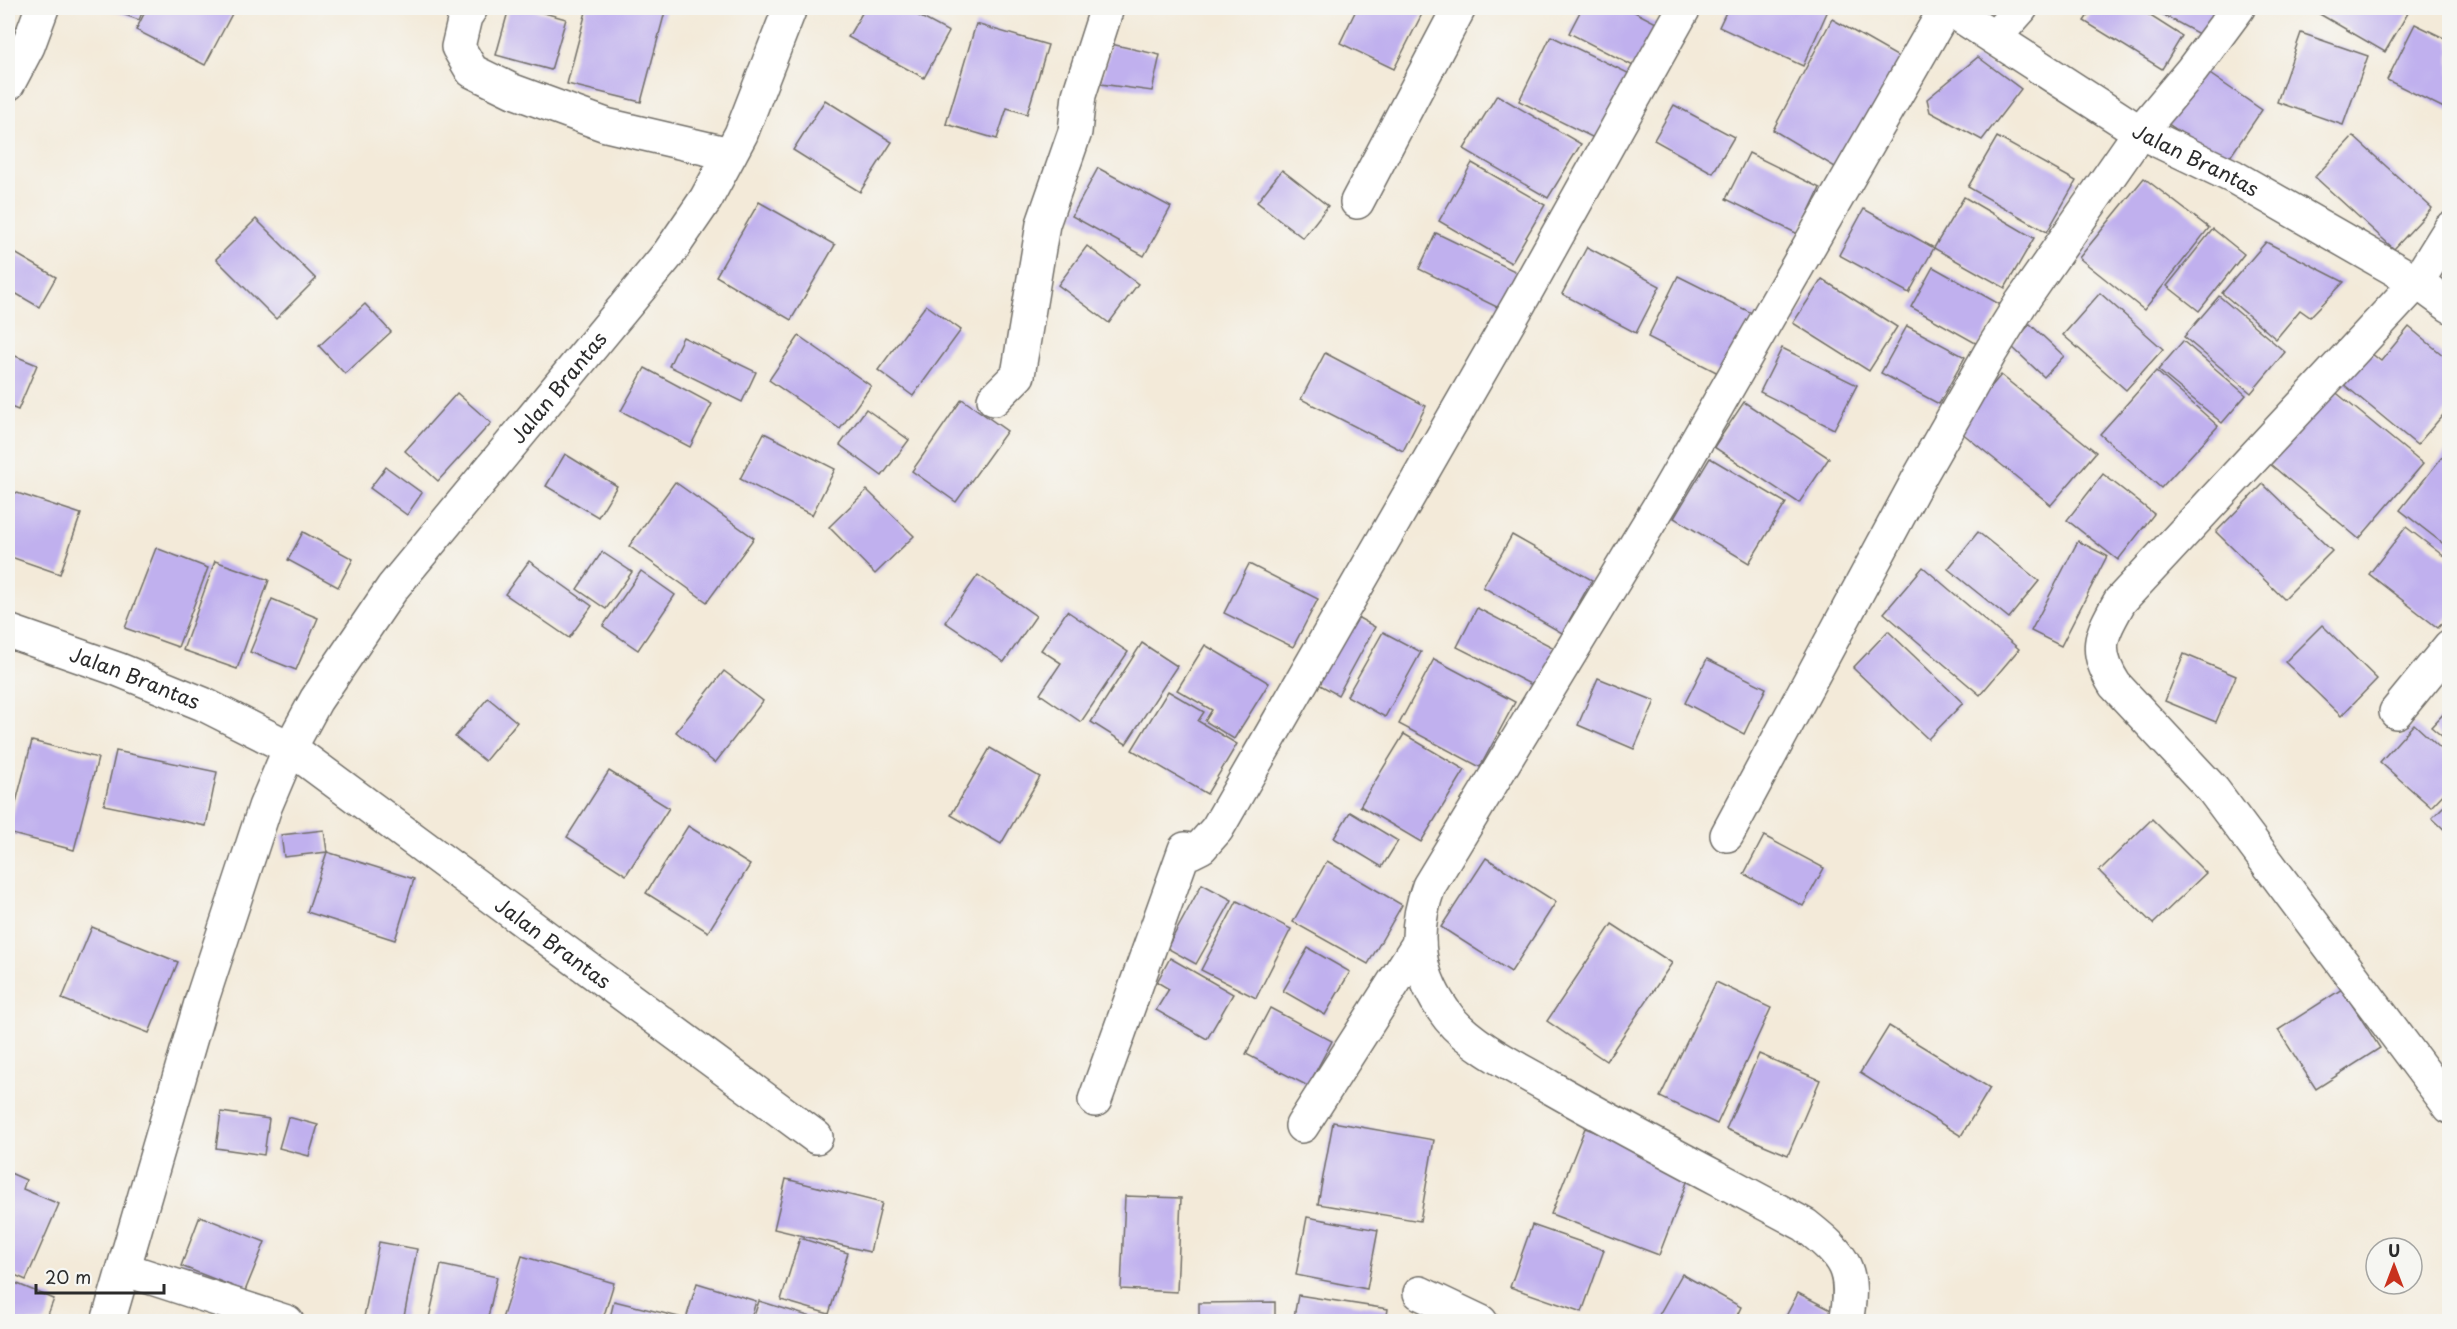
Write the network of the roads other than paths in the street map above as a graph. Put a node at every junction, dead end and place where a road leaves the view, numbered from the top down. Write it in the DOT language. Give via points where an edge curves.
graph roads {
  1 [pos="42,8"];
  2 [pos="471,8"];
  3 [pos="790,8"];
  4 [pos="1107,8"];
  5 [pos="1459,8"];
  6 [pos="1684,8"];
  7 [pos="1947,8"];
  8 [pos="2021,8"];
  9 [pos="2238,8"];
  10 [pos="1995,37"];
  11 [pos="8,84"];
  12 [pos="2140,132"];
  13 [pos="730,154"];
  14 [pos="1357,202"];
  15 [pos="2450,229"];
  16 [pos="2417,282"];
  17 [pos="2450,306"];
  18 [pos="994,399"];
  19 [pos="8,631"];
  20 [pos="2450,646"];
  21 [pos="2396,712"];
  22 [pos="290,748"];
  23 [pos="1727,835"];
  24 [pos="1419,943"];
  25 [pos="1095,1100"];
  26 [pos="2450,1107"];
  27 [pos="1302,1126"];
  28 [pos="816,1137"];
  29 [pos="124,1269"];
  30 [pos="1420,1293"];
  31 [pos="108,1322"];
  32 [pos="287,1322"];
  33 [pos="1481,1322"];
  34 [pos="1846,1322"];
  1 -- 11 [label="street"];
  2 -- 13 [label="street" via="458,47 472,71 482,77 606,124"];
  3 -- 13 [label="street, Jalan Brantas"];
  4 -- 18 [label="street" via="1079,95 1075,132 1043,224 1018,375"];
  5 -- 14 [label="street"];
  6 -- 25 [label="street" via="1217,829 1201,847 1191,852 1185,849"];
  7 -- 10 [label="street, Jalan Brantas"];
  7 -- 24 [label="street" via="1663,500 1429,886 1419,914"];
  8 -- 10 [label="street"];
  9 -- 12 [label="street"];
  10 -- 12 [label="street, Jalan Brantas"];
  12 -- 16 [label="street, Jalan Brantas" via="2234,177"];
  12 -- 23 [label="street" via="1990,353"];
  13 -- 22 [label="street, Jalan Brantas" via="706,200 669,253 393,587 316,700"];
  15 -- 16 [label="street"];
  16 -- 17 [label="street, Jalan Brantas"];
  16 -- 26 [label="street" via="2120,601 2101,637 2105,669 2115,685 2213,790"];
  19 -- 22 [label="street, Jalan Brantas" via="203,704"];
  20 -- 21 [label="street"];
  22 -- 28 [label="street, Jalan Brantas"];
  22 -- 29 [label="street, Jalan Brantas" via="261,818 202,996"];
  24 -- 27 [label="street"];
  24 -- 34 [label="street" via="1426,980 1450,1020 1497,1056 1805,1225 1830,1245 1841,1257 1849,1277"];
  29 -- 31 [label="street, Jalan Brantas"];
  29 -- 32 [label="street"];
  30 -- 33 [label="street"];
}
